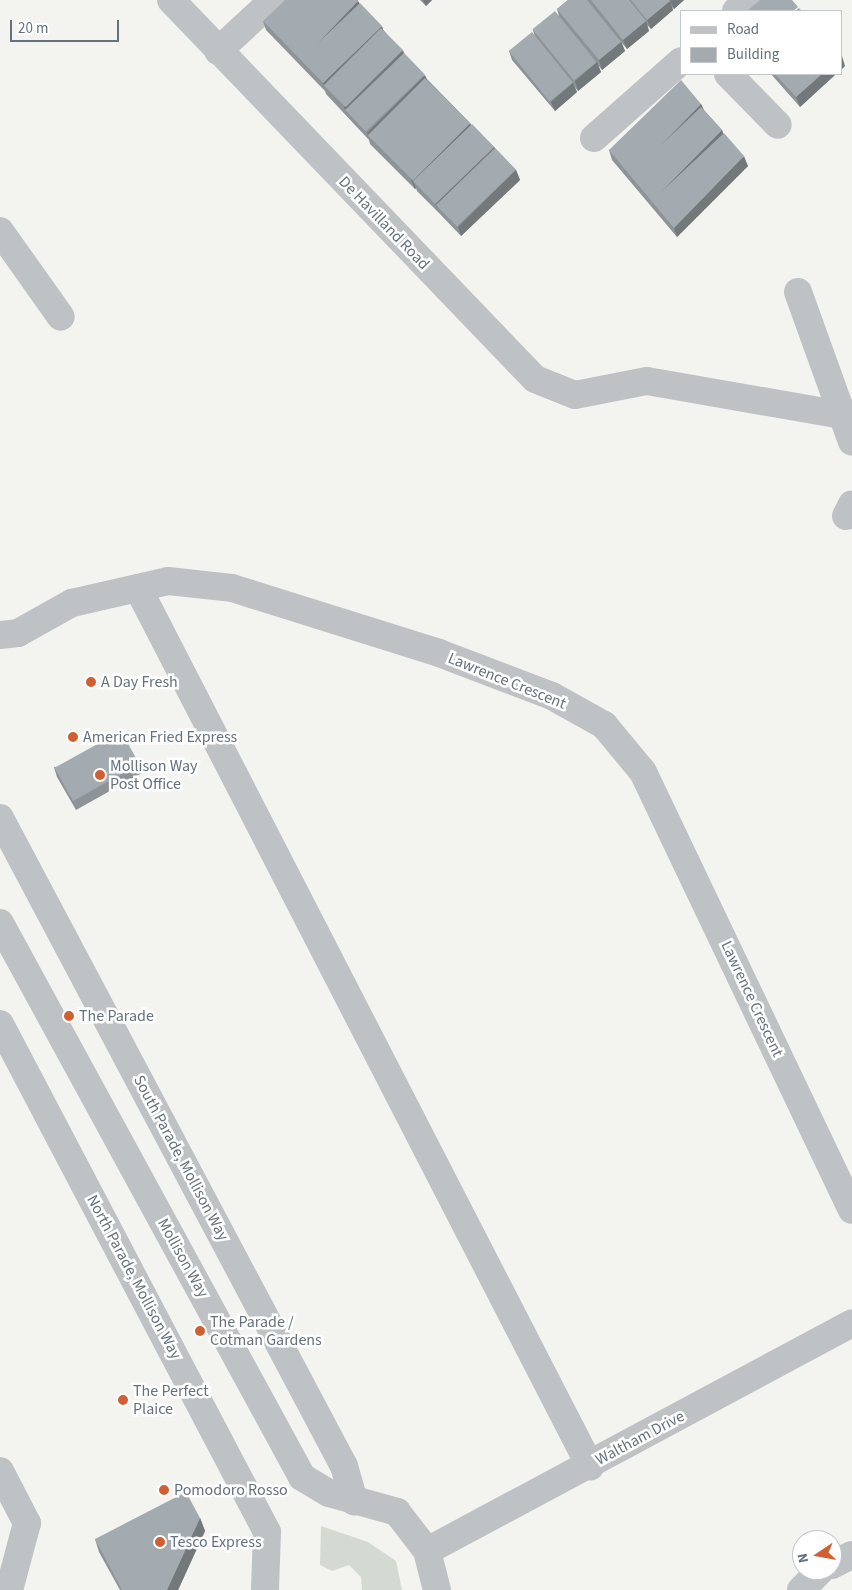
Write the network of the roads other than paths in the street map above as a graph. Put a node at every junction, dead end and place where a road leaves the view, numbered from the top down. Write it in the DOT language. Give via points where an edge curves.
graph roads {
  1 [pos="171,0"];
  2 [pos="272,0"];
  3 [pos="749,0"];
  4 [pos="737,10"];
  5 [pos="218,52"];
  6 [pos="680,62"];
  7 [pos="729,75"];
  8 [pos="778,125"];
  9 [pos="594,138"];
  10 [pos="0,231"];
  11 [pos="798,292"];
  12 [pos="61,316"];
  13 [pos="842,415"];
  14 [pos="852,442"];
  15 [pos="138,588"];
  16 [pos="0,635"];
  17 [pos="0,818"];
  18 [pos="0,923"];
  19 [pos="0,1024"];
  20 [pos="852,1210"];
  21 [pos="852,1323"];
  22 [pos="590,1466"];
  23 [pos="0,1471"];
  24 [pos="354,1502"];
  25 [pos="427,1551"];
  26 [pos="811,1580"];
  27 [pos="9,1590"];
  28 [pos="265,1590"];
  29 [pos="437,1590"];
  30 [pos="801,1590"];
  1 -- 5 [label="street, De Havilland Road"];
  2 -- 5 [label="street"];
  3 -- 4 [label="street"];
  5 -- 13 [label="street, De Havilland Road" via="535,379 576,394 647,381"];
  6 -- 9 [label="street"];
  7 -- 8 [label="street"];
  10 -- 12 [label="street"];
  11 -- 13 [label="street"];
  13 -- 14 [label="street"];
  15 -- 16 [label="street, Lawrence Crescent" via="72,603 18,633"];
  15 -- 20 [label="street, Lawrence Crescent" via="168,581 232,588 439,653 552,696 604,725 643,772"];
  15 -- 22 [label="street"];
  17 -- 24 [label="street, South Parade, Mollison Way" via="344,1466"];
  18 -- 24 [label="street, Mollison Way" via="302,1476 329,1493"];
  19 -- 28 [label="street, North Parade, Mollison Way" via="267,1532"];
  21 -- 22 [label="street, Waltham Drive"];
  22 -- 25 [label="street, Waltham Drive"];
  23 -- 27 [label="street" via="27,1523"];
  24 -- 25 [label="street, Mollison Way" via="397,1512"];
  25 -- 29 [label="street, Mollison Way"];
  26 -- 30 [label="street"];
}
